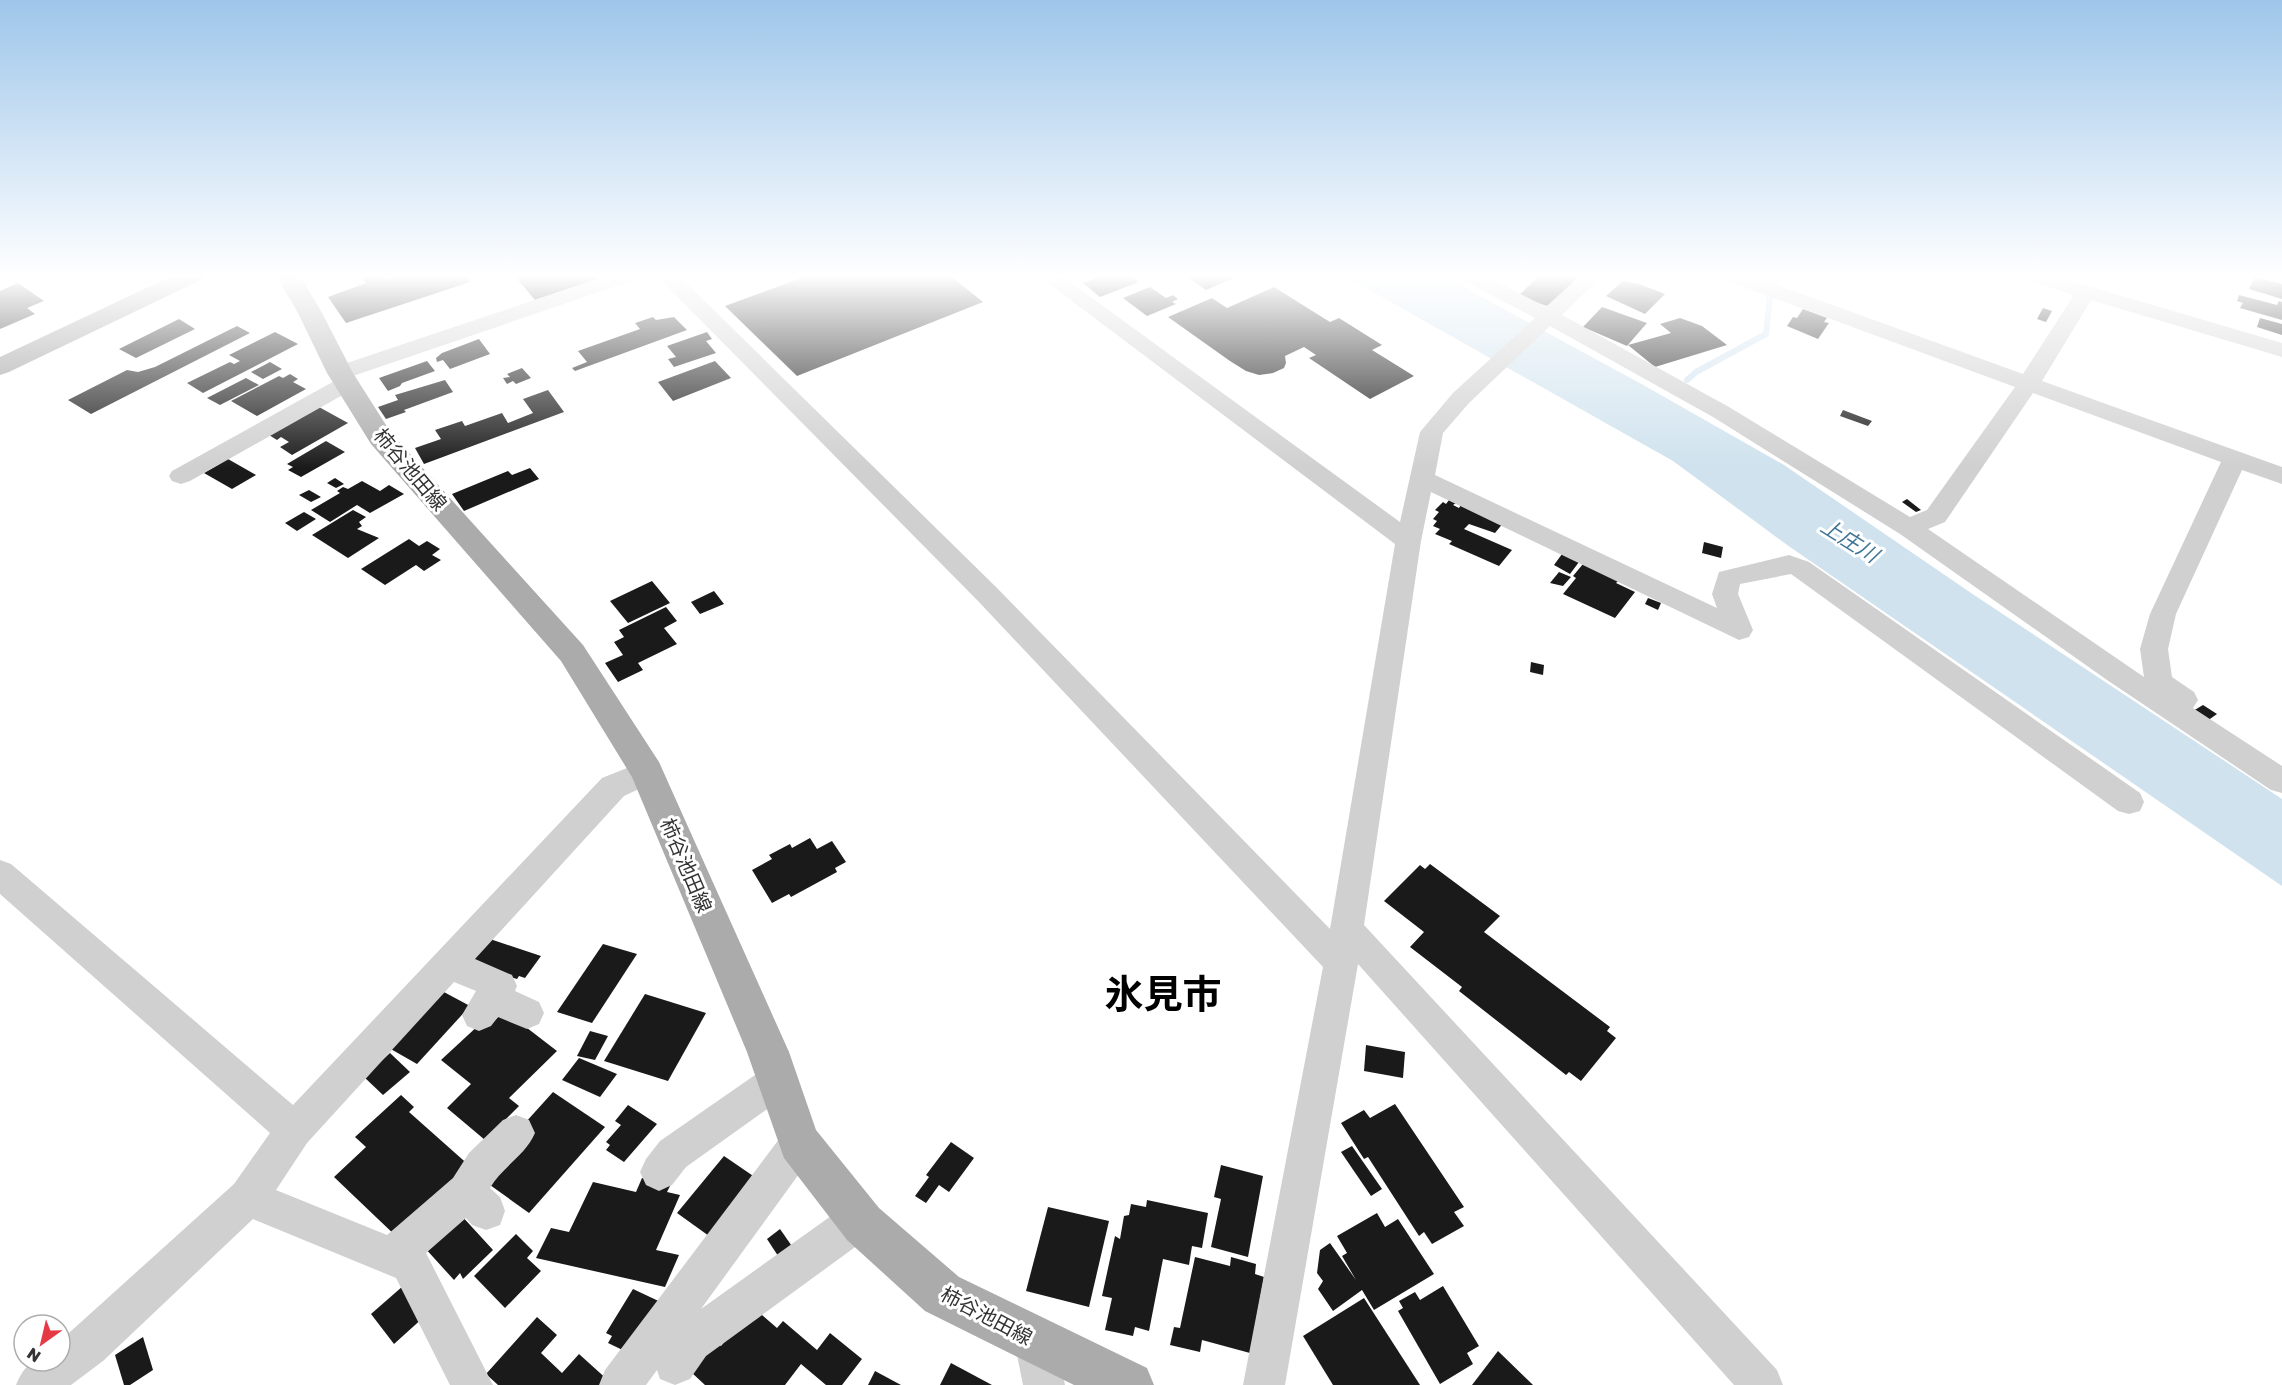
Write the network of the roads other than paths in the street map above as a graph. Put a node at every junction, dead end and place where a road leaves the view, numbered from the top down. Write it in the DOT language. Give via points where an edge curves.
graph roads {
  1 [pos="20,339"];
  2 [pos="59,339"];
  3 [pos="323,339"];
  4 [pos="453,339"];
  5 [pos="730,339"];
  6 [pos="1134,339"];
  7 [pos="1527,339"];
  8 [pos="1589,339"];
  9 [pos="1907,339"];
  10 [pos="2057,339"];
  11 [pos="2244,339"];
  12 [pos="0,348"];
  13 [pos="2282,350"];
  14 [pos="0,367"];
  15 [pos="343,378"];
  16 [pos="2030,383"];
  17 [pos="2235,459"];
  18 [pos="181,476"];
  19 [pos="2282,476"];
  20 [pos="1422,478"];
  21 [pos="1909,528"];
  22 [pos="1408,541"];
  23 [pos="2184,700"];
  24 [pos="647,772"];
  25 [pos="2282,781"];
  26 [pos="2128,802"];
  27 [pos="0,874"];
  28 [pos="1343,946"];
  29 [pos="449,963"];
  30 [pos="527,1013"];
  31 [pos="778,1080"];
  32 [pos="294,1130"];
  33 [pos="516,1133"];
  34 [pos="800,1143"];
  35 [pos="658,1172"];
  36 [pos="248,1198"];
  37 [pos="859,1220"];
  38 [pos="392,1256"];
  39 [pos="1035,1340"];
  40 [pos="683,1344"];
  41 [pos="1761,1384"];
  42 [pos="37,1385"];
  43 [pos="472,1385"];
  44 [pos="620,1385"];
  45 [pos="1044,1385"];
  46 [pos="1130,1385"];
  47 [pos="1264,1385"];
  1 -- 12 [label="highway"];
  2 -- 14 [label="highway"];
  3 -- 15 [label="main road, 柿谷池田線"];
  4 -- 15 [label="street"];
  5 -- 28 [label="street"];
  6 -- 22 [label="street"];
  7 -- 20 [label="street" via="1461,398 1432,432"];
  8 -- 21 [label="street" via="1720,412"];
  9 -- 16 [label="street"];
  10 -- 16 [label="street"];
  11 -- 13 [label="street"];
  15 -- 18 [label="street"];
  15 -- 24 [label="main road, 柿谷池田線" via="381,438 572,653"];
  16 -- 17 [label="street"];
  16 -- 21 [label="street" via="1936,516"];
  17 -- 19 [label="street"];
  17 -- 23 [label="street" via="2163,614 2154,649 2159,682"];
  20 -- 22 [label="street"];
  20 -- 26 [label="street" via="1739,630 1725,594 1728,578 1789,564 1800,568"];
  21 -- 25 [label="street" via="2117,673"];
  22 -- 28 [label="street"];
  24 -- 29 [label="street" via="613,788"];
  24 -- 31 [label="main road, 柿谷池田線"];
  27 -- 32 [label="street"];
  28 -- 41 [label="street"];
  28 -- 47 [label="street"];
  29 -- 30 [label="street" via="500,986 486,1006"];
  29 -- 32 [label="street"];
  31 -- 34 [label="main road, 柿谷池田線"];
  31 -- 35 [label="street" via="673,1154"];
  32 -- 36 [label="street"];
  33 -- 38 [label="street" via="482,1166 476,1201"];
  34 -- 37 [label="main road, 柿谷池田線"];
  34 -- 44 [label="street"];
  36 -- 38 [label="street"];
  36 -- 42 [label="street" via="88,1347"];
  37 -- 39 [label="main road, 柿谷池田線" via="942,1294"];
  37 -- 40 [label="street"];
  38 -- 43 [label="street" via="410,1264"];
  39 -- 45 [label="street"];
  39 -- 46 [label="main road, 柿谷池田線"];
}
